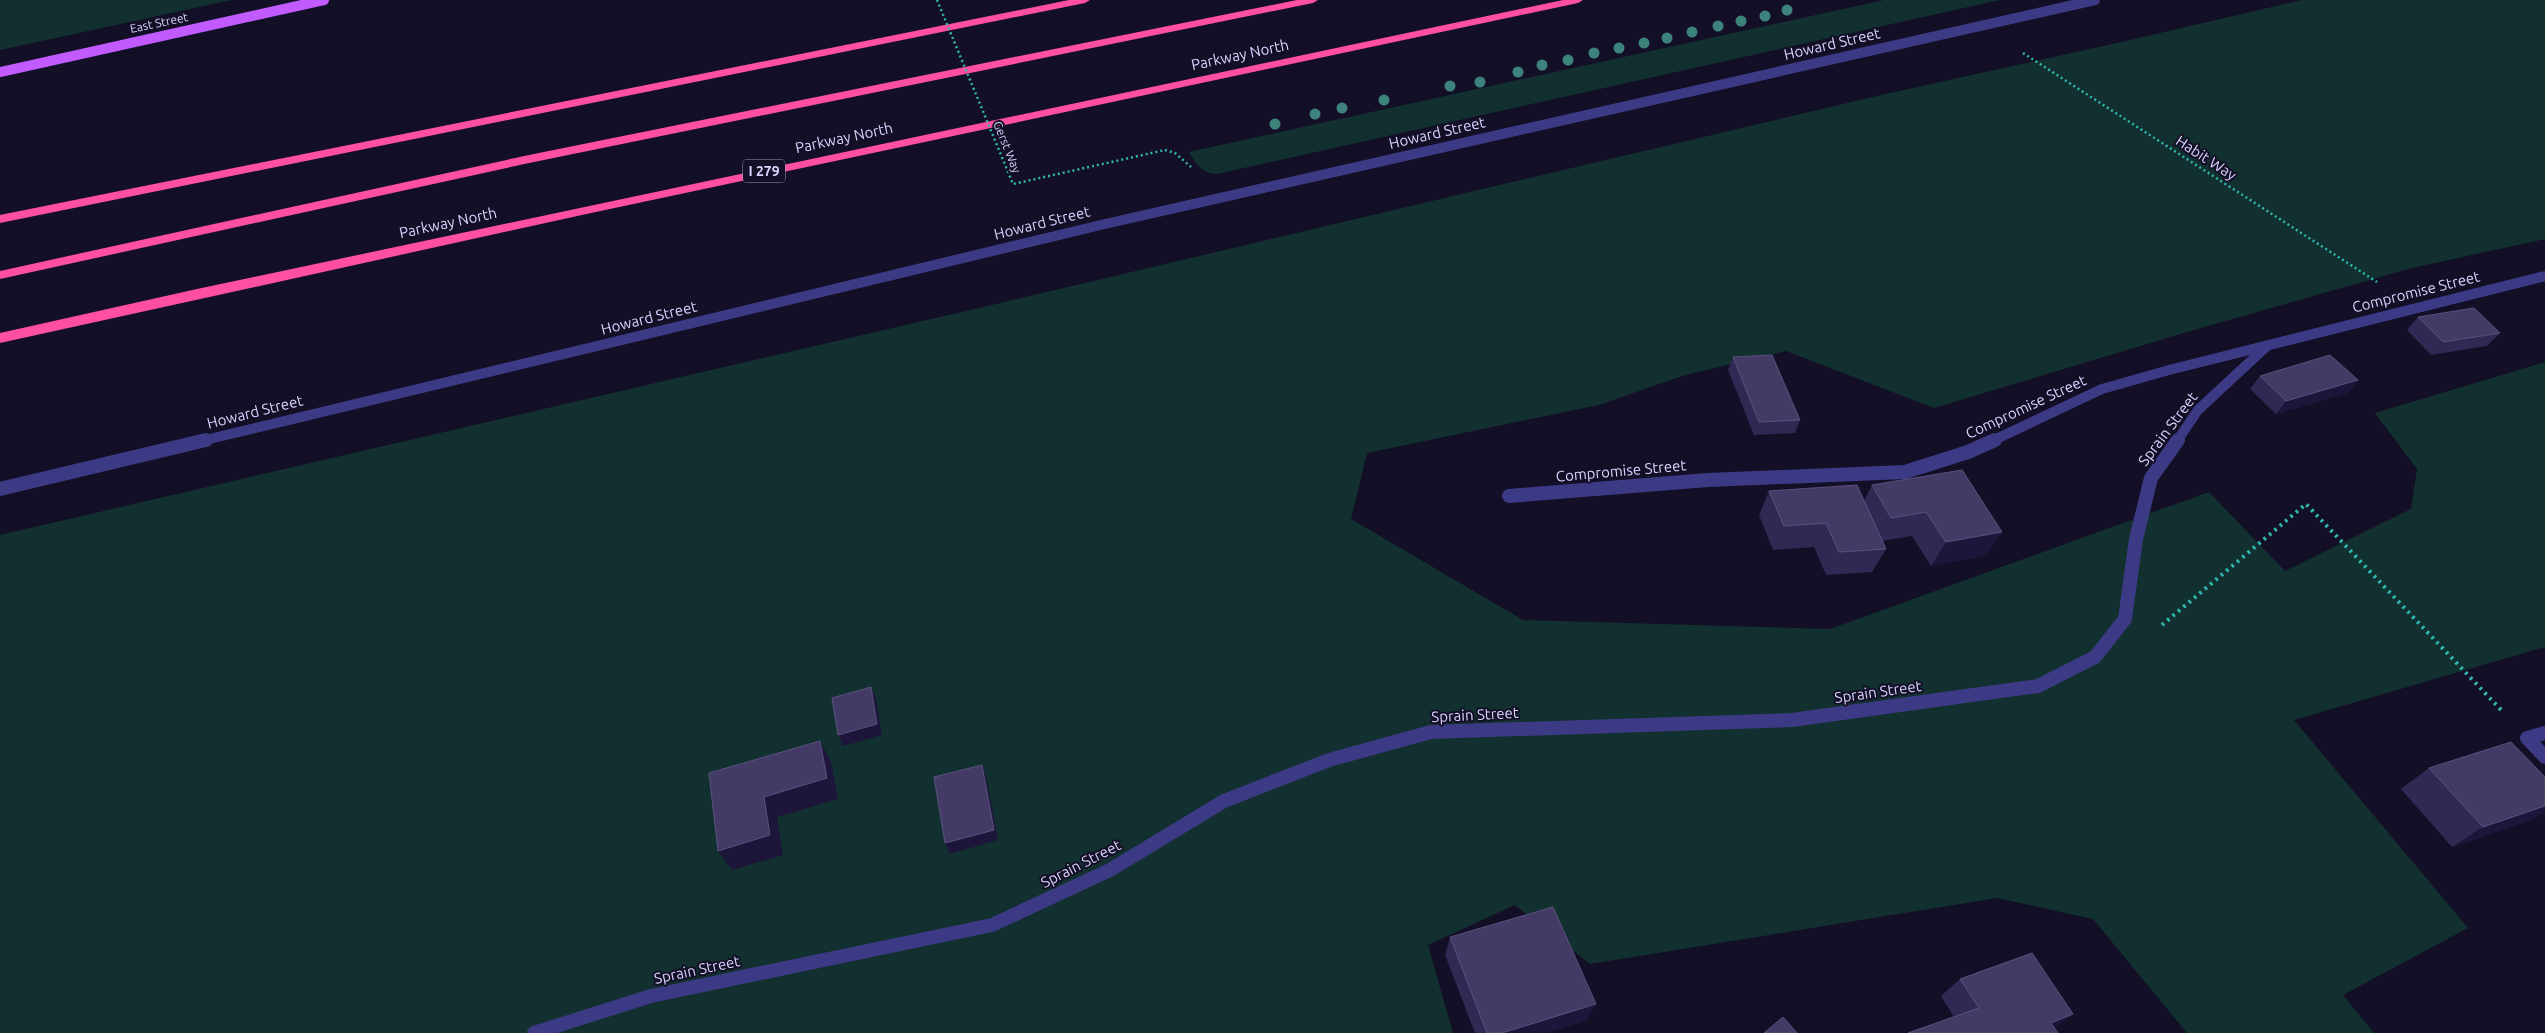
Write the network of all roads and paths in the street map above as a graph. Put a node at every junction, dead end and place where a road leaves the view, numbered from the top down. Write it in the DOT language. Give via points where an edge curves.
graph roads {
  1 [pos="324,0"];
  2 [pos="937,0"];
  3 [pos="1076,0"];
  4 [pos="1085,0"];
  5 [pos="1313,0"];
  6 [pos="1578,0"];
  7 [pos="2095,0"];
  8 [pos="1010,15"];
  9 [pos="1981,26"];
  10 [pos="0,72"];
  11 [pos="1165,150"];
  12 [pos="0,219"];
  13 [pos="0,275"];
  14 [pos="2545,276"];
  15 [pos="2419,309"];
  16 [pos="0,338"];
  17 [pos="2267,346"];
  18 [pos="0,489"];
  19 [pos="1509,496"];
  20 [pos="2116,631"];
  21 [pos="2545,733"];
  22 [pos="2527,738"];
  23 [pos="2545,757"];
  24 [pos="534,1033"];
  1 -- 10 [label="main road, East Street"];
  2 -- 11 [label="path, Gerst Way, bridge" via="1013,184"];
  3 -- 8 [label="highway"];
  4 -- 8 [label="highway"];
  5 -- 13 [label="highway" via="530,159"];
  6 -- 16 [label="highway, Parkway North / I 279" via="590,209"];
  7 -- 9 [label="street, Howard Street"];
  8 -- 12 [label="highway"];
  9 -- 15 [label="path, Habit Way"];
  9 -- 18 [label="street, Howard Street" via="1105,224"];
  14 -- 15 [label="street, Compromise Street"];
  15 -- 17 [label="street, Compromise Street"];
  17 -- 19 [label="street, Compromise Street" via="2102,389 1968,452 1905,472 1708,480"];
  17 -- 20 [label="street, Sprain Street" via="2198,410 2151,478 2136,538 2125,620"];
  20 -- 22 [label="path" via="2147,637 2306,504"];
  20 -- 24 [label="street, Sprain Street" via="2095,657 2038,686 1792,720 1431,732 1329,760 1224,801 1110,870 992,925 650,996"];
  21 -- 22 [label="street"];
  22 -- 23 [label="street"];
}
